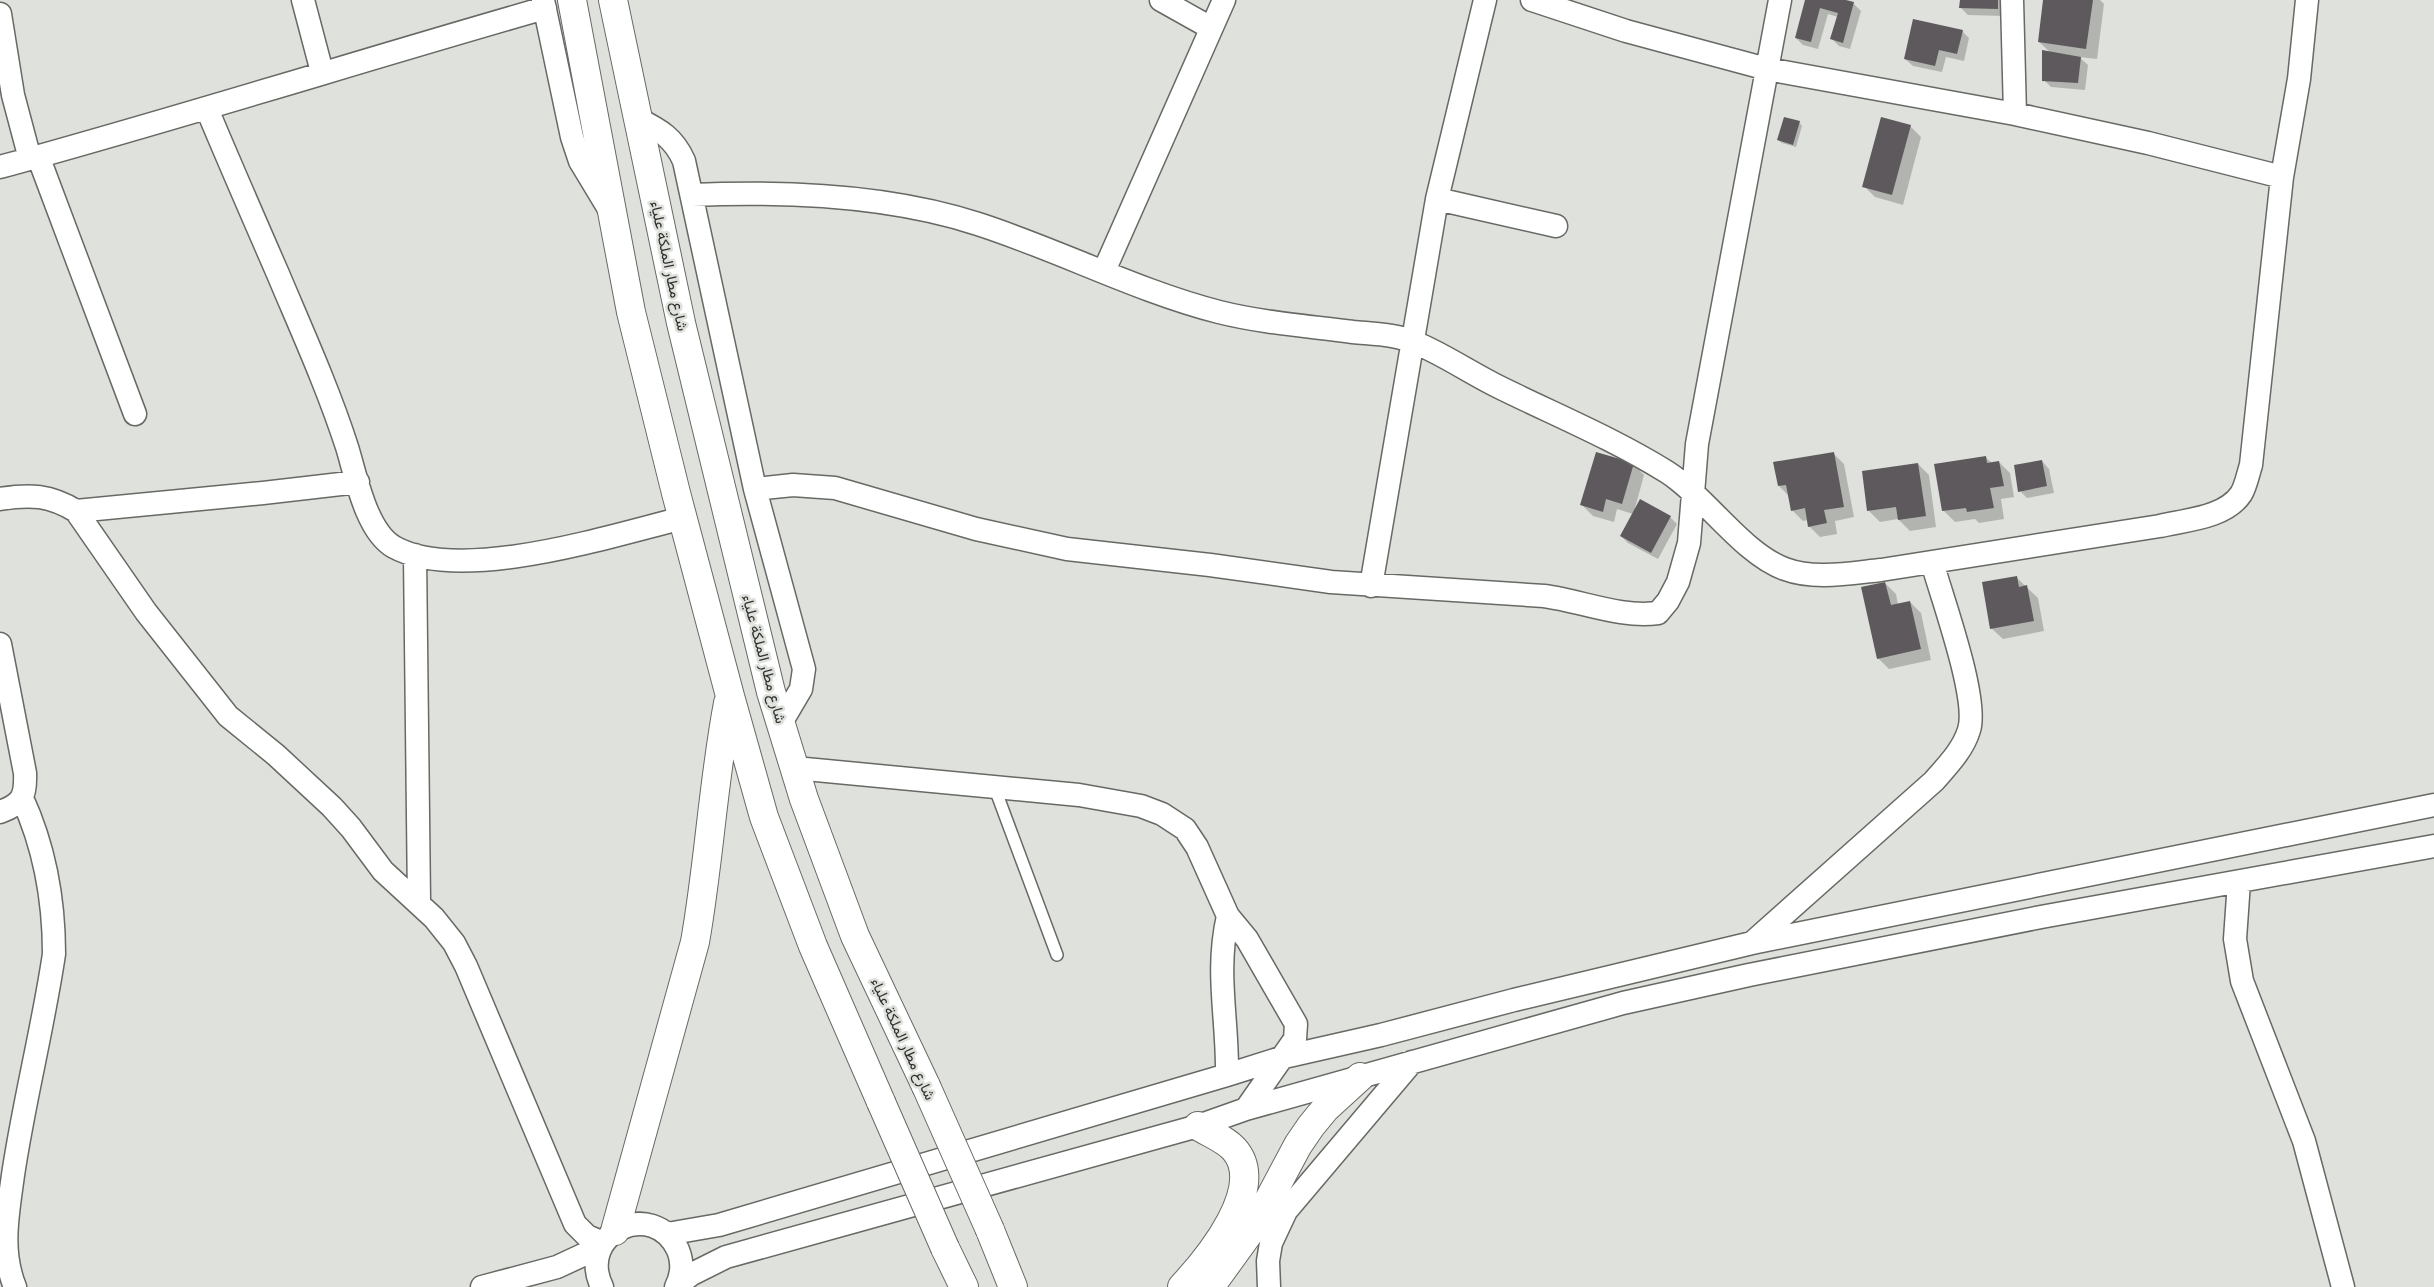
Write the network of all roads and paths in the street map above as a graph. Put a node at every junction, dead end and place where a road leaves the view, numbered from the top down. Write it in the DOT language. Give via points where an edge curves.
graph roads {
  1 [pos="303,0"];
  2 [pos="572,0"];
  3 [pos="613,0"];
  4 [pos="1160,0"];
  5 [pos="1224,0"];
  6 [pos="1485,0"];
  7 [pos="1532,0"];
  8 [pos="1780,0"];
  9 [pos="2012,0"];
  10 [pos="2307,0"];
  11 [pos="544,4"];
  12 [pos="0,14"];
  13 [pos="1211,28"];
  14 [pos="1767,69"];
  15 [pos="322,72"];
  16 [pos="207,110"];
  17 [pos="2015,114"];
  18 [pos="638,119"];
  19 [pos="34,157"];
  20 [pos="0,167"];
  21 [pos="2282,177"];
  22 [pos="692,195"];
  23 [pos="1437,199"];
  24 [pos="611,213"];
  25 [pos="1556,226"];
  26 [pos="1104,270"];
  27 [pos="1414,341"];
  28 [pos="135,414"];
  29 [pos="358,482"];
  30 [pos="755,489"];
  31 [pos="1693,492"];
  32 [pos="0,499"];
  33 [pos="76,511"];
  34 [pos="683,518"];
  35 [pos="415,556"];
  36 [pos="1932,562"];
  37 [pos="1370,586"];
  38 [pos="0,644"];
  39 [pos="730,696"];
  40 [pos="781,723"];
  41 [pos="795,768"];
  42 [pos="994,785"];
  43 [pos="22,798"];
  44 [pos="2434,805"];
  45 [pos="0,812"];
  46 [pos="2434,846"];
  47 [pos="2239,882"];
  48 [pos="419,902"];
  49 [pos="1228,916"];
  50 [pos="1752,943"];
  51 [pos="1058,955"];
  52 [pos="1284,1057"];
  53 [pos="1412,1062"];
  54 [pos="1227,1075"];
  55 [pos="1360,1078"];
  56 [pos="1246,1109"];
  57 [pos="1198,1126"];
  58 [pos="667,1234"];
  59 [pos="606,1240"];
  60 [pos="676,1286"];
  61 [pos="15,1287"];
  62 [pos="482,1287"];
  63 [pos="602,1287"];
  64 [pos="964,1287"];
  65 [pos="1013,1287"];
  66 [pos="1182,1287"];
  67 [pos="1210,1287"];
  68 [pos="1269,1287"];
  69 [pos="2344,1287"];
  1 -- 15 [label="street"];
  2 -- 24 [label="highway"];
  3 -- 18 [label="highway, شارع مطار الملكة علياء"];
  4 -- 13 [label="street"];
  5 -- 13 [label="street"];
  6 -- 23 [label="street"];
  7 -- 14 [label="street" via="1626,31"];
  8 -- 14 [label="street"];
  9 -- 17 [label="street"];
  10 -- 21 [label="street" via="2299,79"];
  11 -- 15 [label="street"];
  11 -- 24 [label="street" via="574,145"];
  12 -- 19 [label="street" via="13,95"];
  13 -- 26 [label="street"];
  14 -- 17 [label="street"];
  14 -- 31 [label="street" via="1697,444"];
  15 -- 16 [label="street"];
  16 -- 19 [label="street"];
  16 -- 29 [label="street" via="314,358"];
  17 -- 21 [label="street"];
  18 -- 22 [label="street" via="671,138 679,148"];
  18 -- 40 [label="highway, شارع مطار الملكة علياء" via="681,323"];
  19 -- 20 [label="street"];
  19 -- 28 [label="street"];
  21 -- 36 [label="street" via="2251,465 2241,494 2225,508 2160,526"];
  22 -- 26 [label="street" via="786,193 932,212 974,223"];
  22 -- 30 [label="street"];
  23 -- 25 [label="street"];
  23 -- 27 [label="street"];
  24 -- 34 [label="highway" via="631,312"];
  26 -- 27 [label="street" via="1171,298 1247,319"];
  27 -- 31 [label="street" via="1624,448 1668,473"];
  27 -- 37 [label="street"];
  29 -- 33 [label="street"];
  29 -- 35 [label="street" via="368,513 380,534 393,546"];
  30 -- 37 [label="street" via="793,485 835,488 976,529 1049,546"];
  30 -- 40 [label="street" via="804,669 801,689"];
  31 -- 36 [label="street" via="1734,532 1784,569 1804,574 1837,574"];
  31 -- 37 [label="street" via="1689,544 1678,582 1658,613 1631,614 1544,596"];
  32 -- 33 [label="street" via="36,496 59,501"];
  33 -- 48 [label="street" via="146,612 228,716 276,754 332,807 383,871"];
  34 -- 35 [label="street" via="514,557 446,561"];
  34 -- 39 [label="highway"];
  35 -- 48 [label="street"];
  36 -- 50 [label="street" via="1968,688 1972,714 1969,731 1957,754 1934,781"];
  38 -- 43 [label="street" via="25,773"];
  39 -- 59 [label="highway" via="695,942"];
  39 -- 64 [label="highway, bridge" via="764,818 813,946"];
  40 -- 41 [label="highway, شارع مطار الملكة علياء"];
  41 -- 42 [label="street"];
  41 -- 65 [label="highway, شارع مطار الملكة علياء, bridge" via="855,936 926,1086"];
  42 -- 49 [label="street" via="1122,802 1162,814 1185,830 1197,847"];
  42 -- 51 [label="lane"];
  43 -- 45 [label="street" via="16,806"];
  43 -- 61 [label="street" via="40,841 45,864 54,946 19,1137 6,1232 7,1262"];
  44 -- 50 [label="street"];
  46 -- 47 [label="street"];
  47 -- 53 [label="street" via="1749,975 1624,1003"];
  47 -- 69 [label="street" via="2235,940 2242,981 2304,1141"];
  48 -- 59 [label="street" via="454,942 466,966 575,1224 587,1236"];
  49 -- 52 [label="street" via="1247,939 1296,1024 1295,1038"];
  49 -- 54 [label="street" via="1221,962 1221,996 1228,1045"];
  50 -- 52 [label="street"];
  52 -- 54 [label="street"];
  52 -- 56 [label="street"];
  53 -- 55 [label="street"];
  53 -- 68 [label="street" via="1286,1211 1271,1243"];
  54 -- 58 [label="street" via="720,1225"];
  55 -- 56 [label="street"];
  55 -- 67 [label="highway" via="1325,1108 1311,1126 1257,1222"];
  56 -- 57 [label="street"];
  57 -- 60 [label="street" via="726,1257"];
  57 -- 66 [label="highway" via="1234,1148 1245,1173 1236,1209 1224,1232"];
  58 -- 59 [label="street" via="636,1224"];
  58 -- 60 [label="street" via="677,1248 681,1264"];
  59 -- 62 [label="street" via="556,1267"];
  59 -- 63 [label="street" via="596,1269"];
}
